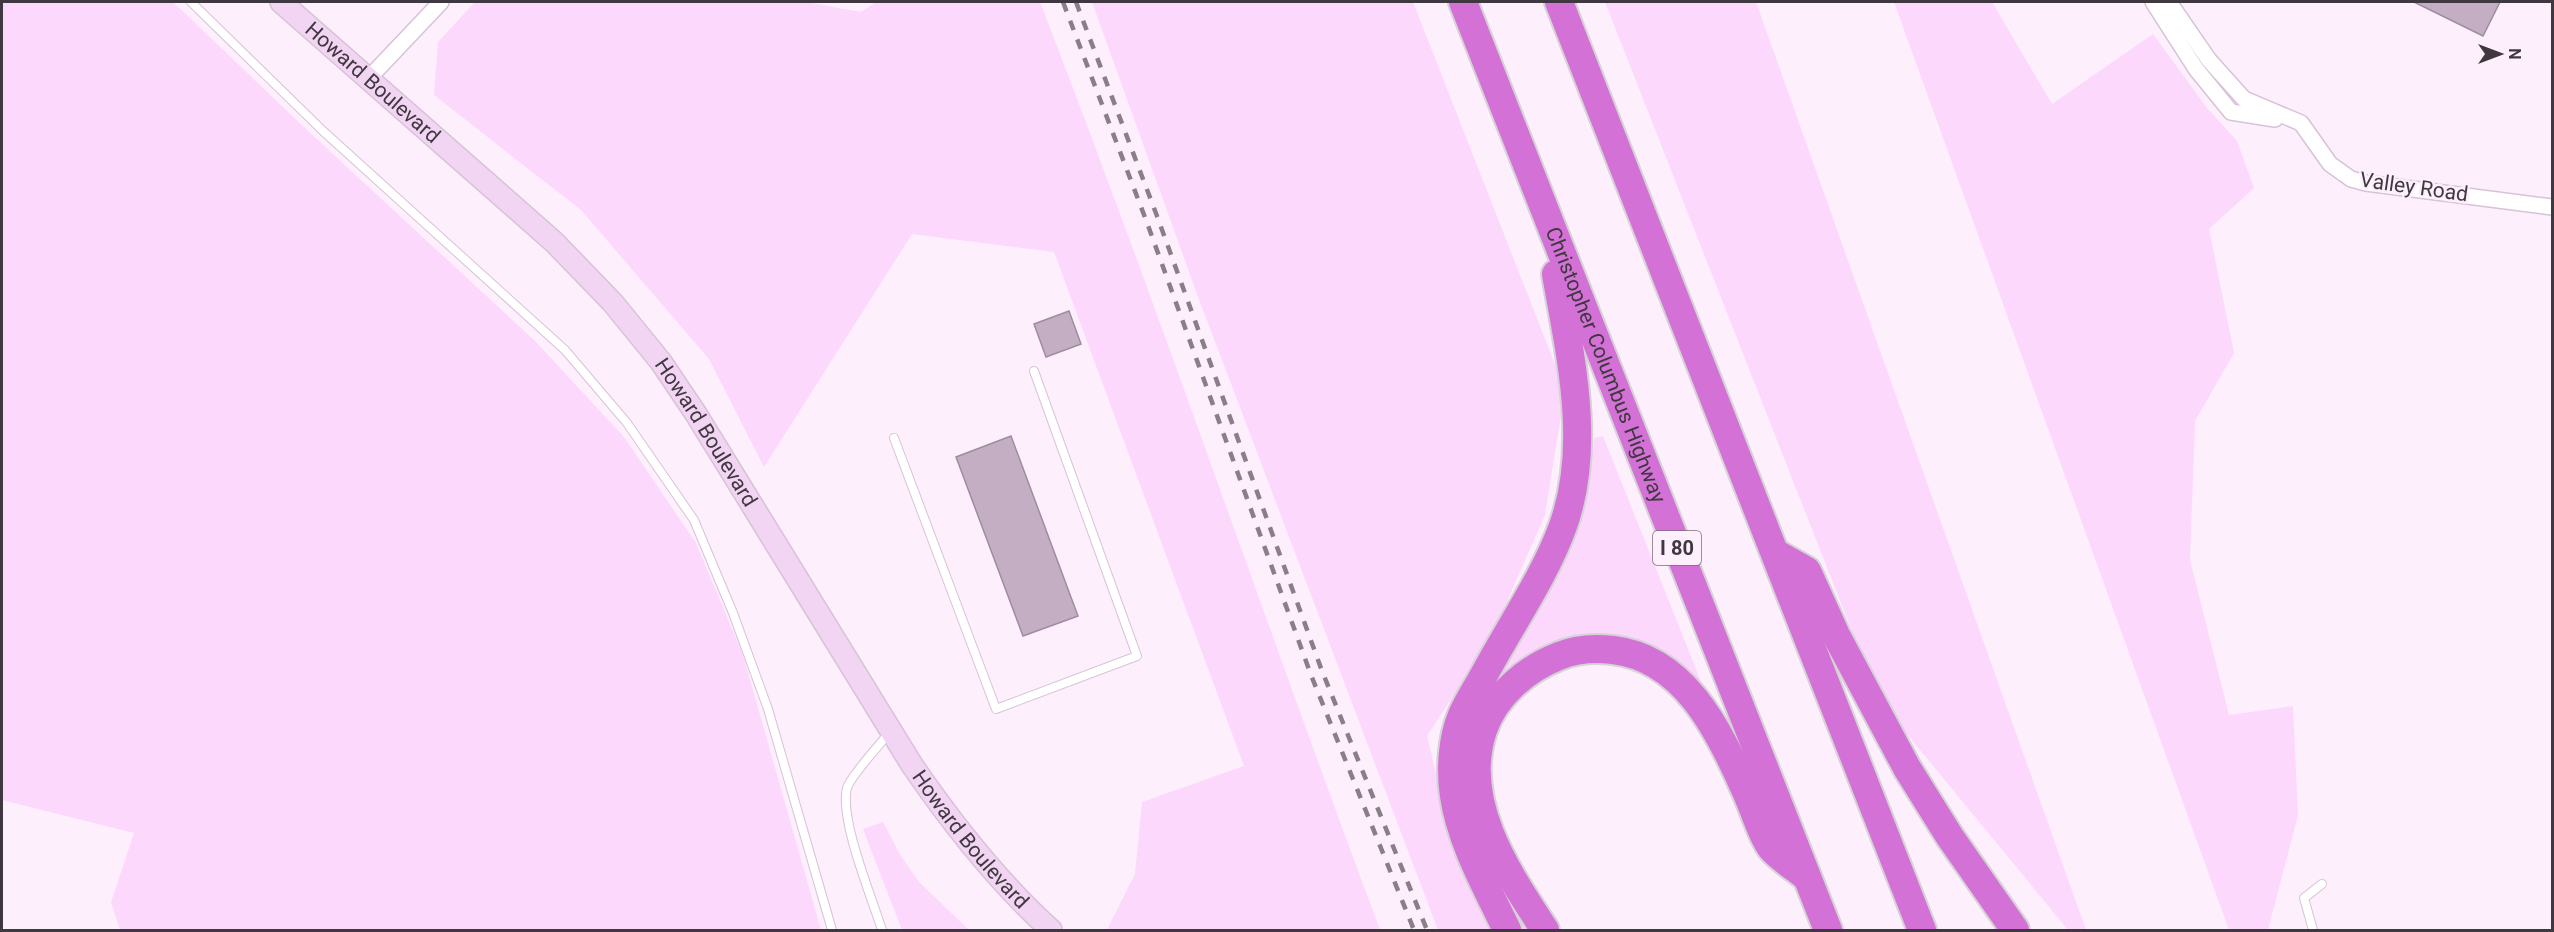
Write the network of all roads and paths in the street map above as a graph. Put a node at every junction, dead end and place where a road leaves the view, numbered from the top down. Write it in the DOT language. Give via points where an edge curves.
graph roads {
  1 [pos="191,2"];
  2 [pos="281,2"];
  3 [pos="441,2"];
  4 [pos="1463,2"];
  5 [pos="1559,2"];
  6 [pos="2153,2"];
  7 [pos="2169,2"];
  8 [pos="369,78"];
  9 [pos="2301,123"];
  10 [pos="2553,207"];
  11 [pos="1547,219"];
  12 [pos="1034,371"];
  13 [pos="894,438"];
  14 [pos="1775,553"];
  15 [pos="891,730"];
  16 [pos="1807,878"];
  17 [pos="2322,884"];
  18 [pos="832,930"];
  19 [pos="882,930"];
  20 [pos="1051,930"];
  21 [pos="1508,930"];
  22 [pos="1545,930"];
  23 [pos="1828,930"];
  24 [pos="1922,930"];
  25 [pos="2015,930"];
  26 [pos="2313,930"];
  1 -- 18 [label="lane" via="323,131 565,350 627,423 694,520 733,613 768,709"];
  2 -- 8 [label="main road, Howard Boulevard"];
  3 -- 8 [label="street"];
  4 -- 11 [label="highway, Christopher Columbus Highway / I 80"];
  5 -- 14 [label="highway"];
  6 -- 9 [label="street" via="2196,69 2231,112"];
  7 -- 9 [label="street" via="2209,60 2244,99"];
  8 -- 15 [label="main road, Howard Boulevard" via="554,242 613,303 661,362"];
  9 -- 10 [label="street, Valley Road" via="2330,165 2351,179"];
  11 -- 16 [label="highway, Christopher Columbus Highway / I 80"];
  11 -- 21 [label="highway" via="1576,405 1573,484 1563,525 1547,561 1462,715 1452,771 1454,796 1467,844"];
  12 -- 13 [label="lane" via="1137,656 996,709"];
  14 -- 24 [label="highway"];
  14 -- 25 [label="highway" via="1807,571 1836,635 1907,768"];
  15 -- 19 [label="lane" via="847,786 846,807"];
  15 -- 20 [label="main road, Howard Boulevard" via="912,765 990,870"];
  16 -- 22 [label="highway" via="1772,848 1722,741 1676,677 1639,656 1621,651 1597,648 1566,653 1526,673 1510,687 1486,722 1476,761 1479,799 1486,822 1513,882"];
  16 -- 23 [label="highway, Christopher Columbus Highway / I 80"];
  17 -- 26 [label="lane" via="2304,898"];
}
